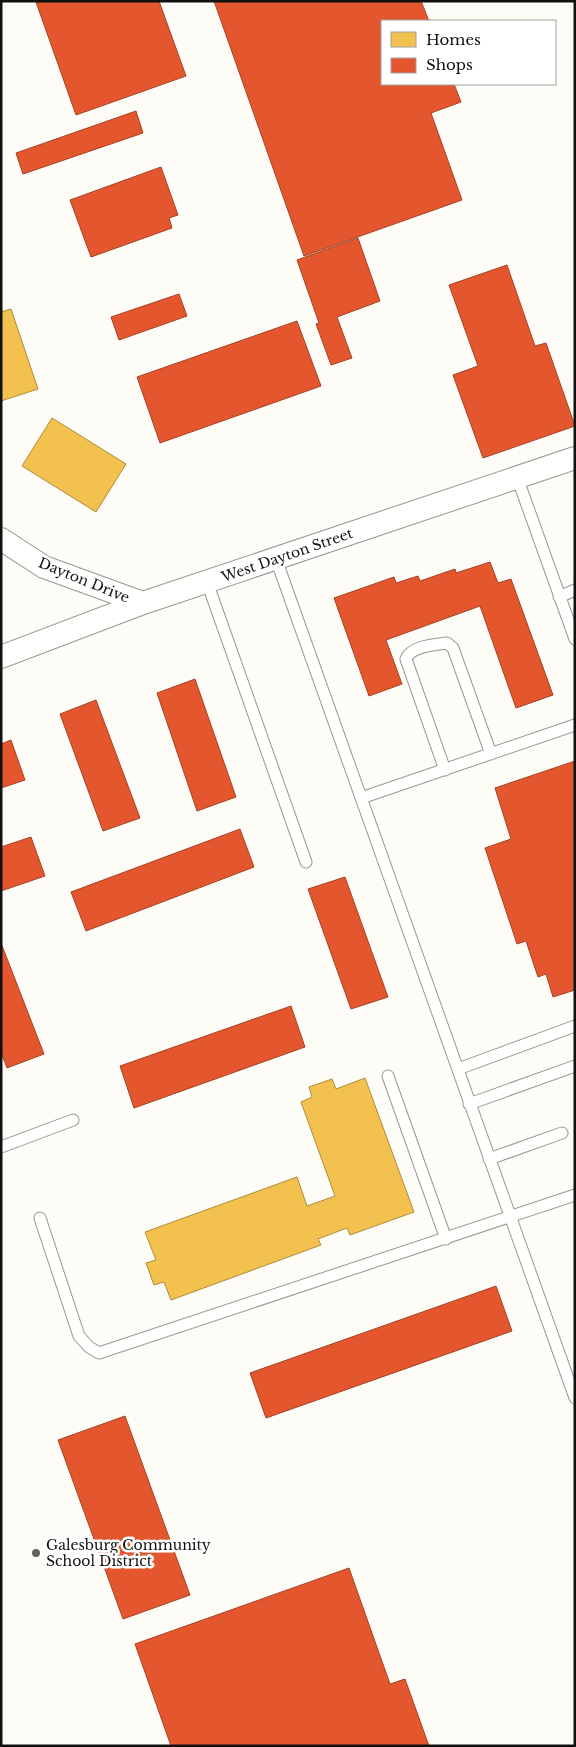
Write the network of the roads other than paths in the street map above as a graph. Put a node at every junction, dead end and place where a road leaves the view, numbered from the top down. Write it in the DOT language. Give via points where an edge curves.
graph roads {
  1 [pos="575,458"];
  2 [pos="517,477"];
  3 [pos="1,539"];
  4 [pos="276,559"];
  5 [pos="207,582"];
  6 [pos="575,590"];
  7 [pos="560,597"];
  8 [pos="143,603"];
  9 [pos="575,639"];
  10 [pos="1,657"];
  11 [pos="575,725"];
  12 [pos="491,754"];
  13 [pos="445,770"];
  14 [pos="361,798"];
  15 [pos="306,862"];
  16 [pos="575,1026"];
  17 [pos="575,1066"];
  18 [pos="458,1069"];
  19 [pos="388,1076"];
  20 [pos="469,1104"];
  21 [pos="73,1120"];
  22 [pos="562,1133"];
  23 [pos="1,1147"];
  24 [pos="489,1159"];
  25 [pos="575,1195"];
  26 [pos="40,1218"];
  27 [pos="511,1218"];
  28 [pos="446,1239"];
  29 [pos="575,1398"];
  1 -- 2 [label="street, West Dayton Street"];
  2 -- 4 [label="street, West Dayton Street"];
  2 -- 7 [label="lane"];
  3 -- 8 [label="street, Dayton Drive" via="44,567"];
  4 -- 5 [label="street, West Dayton Street"];
  4 -- 14 [label="lane"];
  5 -- 8 [label="street, West Dayton Street"];
  5 -- 15 [label="lane"];
  6 -- 7 [label="lane"];
  7 -- 9 [label="lane"];
  8 -- 10 [label="street, West Dayton Street"];
  11 -- 12 [label="lane"];
  12 -- 13 [label="lane"];
  12 -- 13 [label="lane" via="453,648 447,643 414,651 406,659"];
  13 -- 14 [label="lane"];
  14 -- 18 [label="lane"];
  16 -- 18 [label="lane"];
  17 -- 20 [label="lane"];
  18 -- 20 [label="lane"];
  19 -- 28 [label="lane"];
  20 -- 24 [label="lane"];
  21 -- 23 [label="lane"];
  22 -- 24 [label="lane"];
  24 -- 27 [label="lane"];
  25 -- 27 [label="lane"];
  26 -- 28 [label="lane" via="79,1336 99,1353"];
  27 -- 28 [label="lane"];
  27 -- 29 [label="lane"];
}
